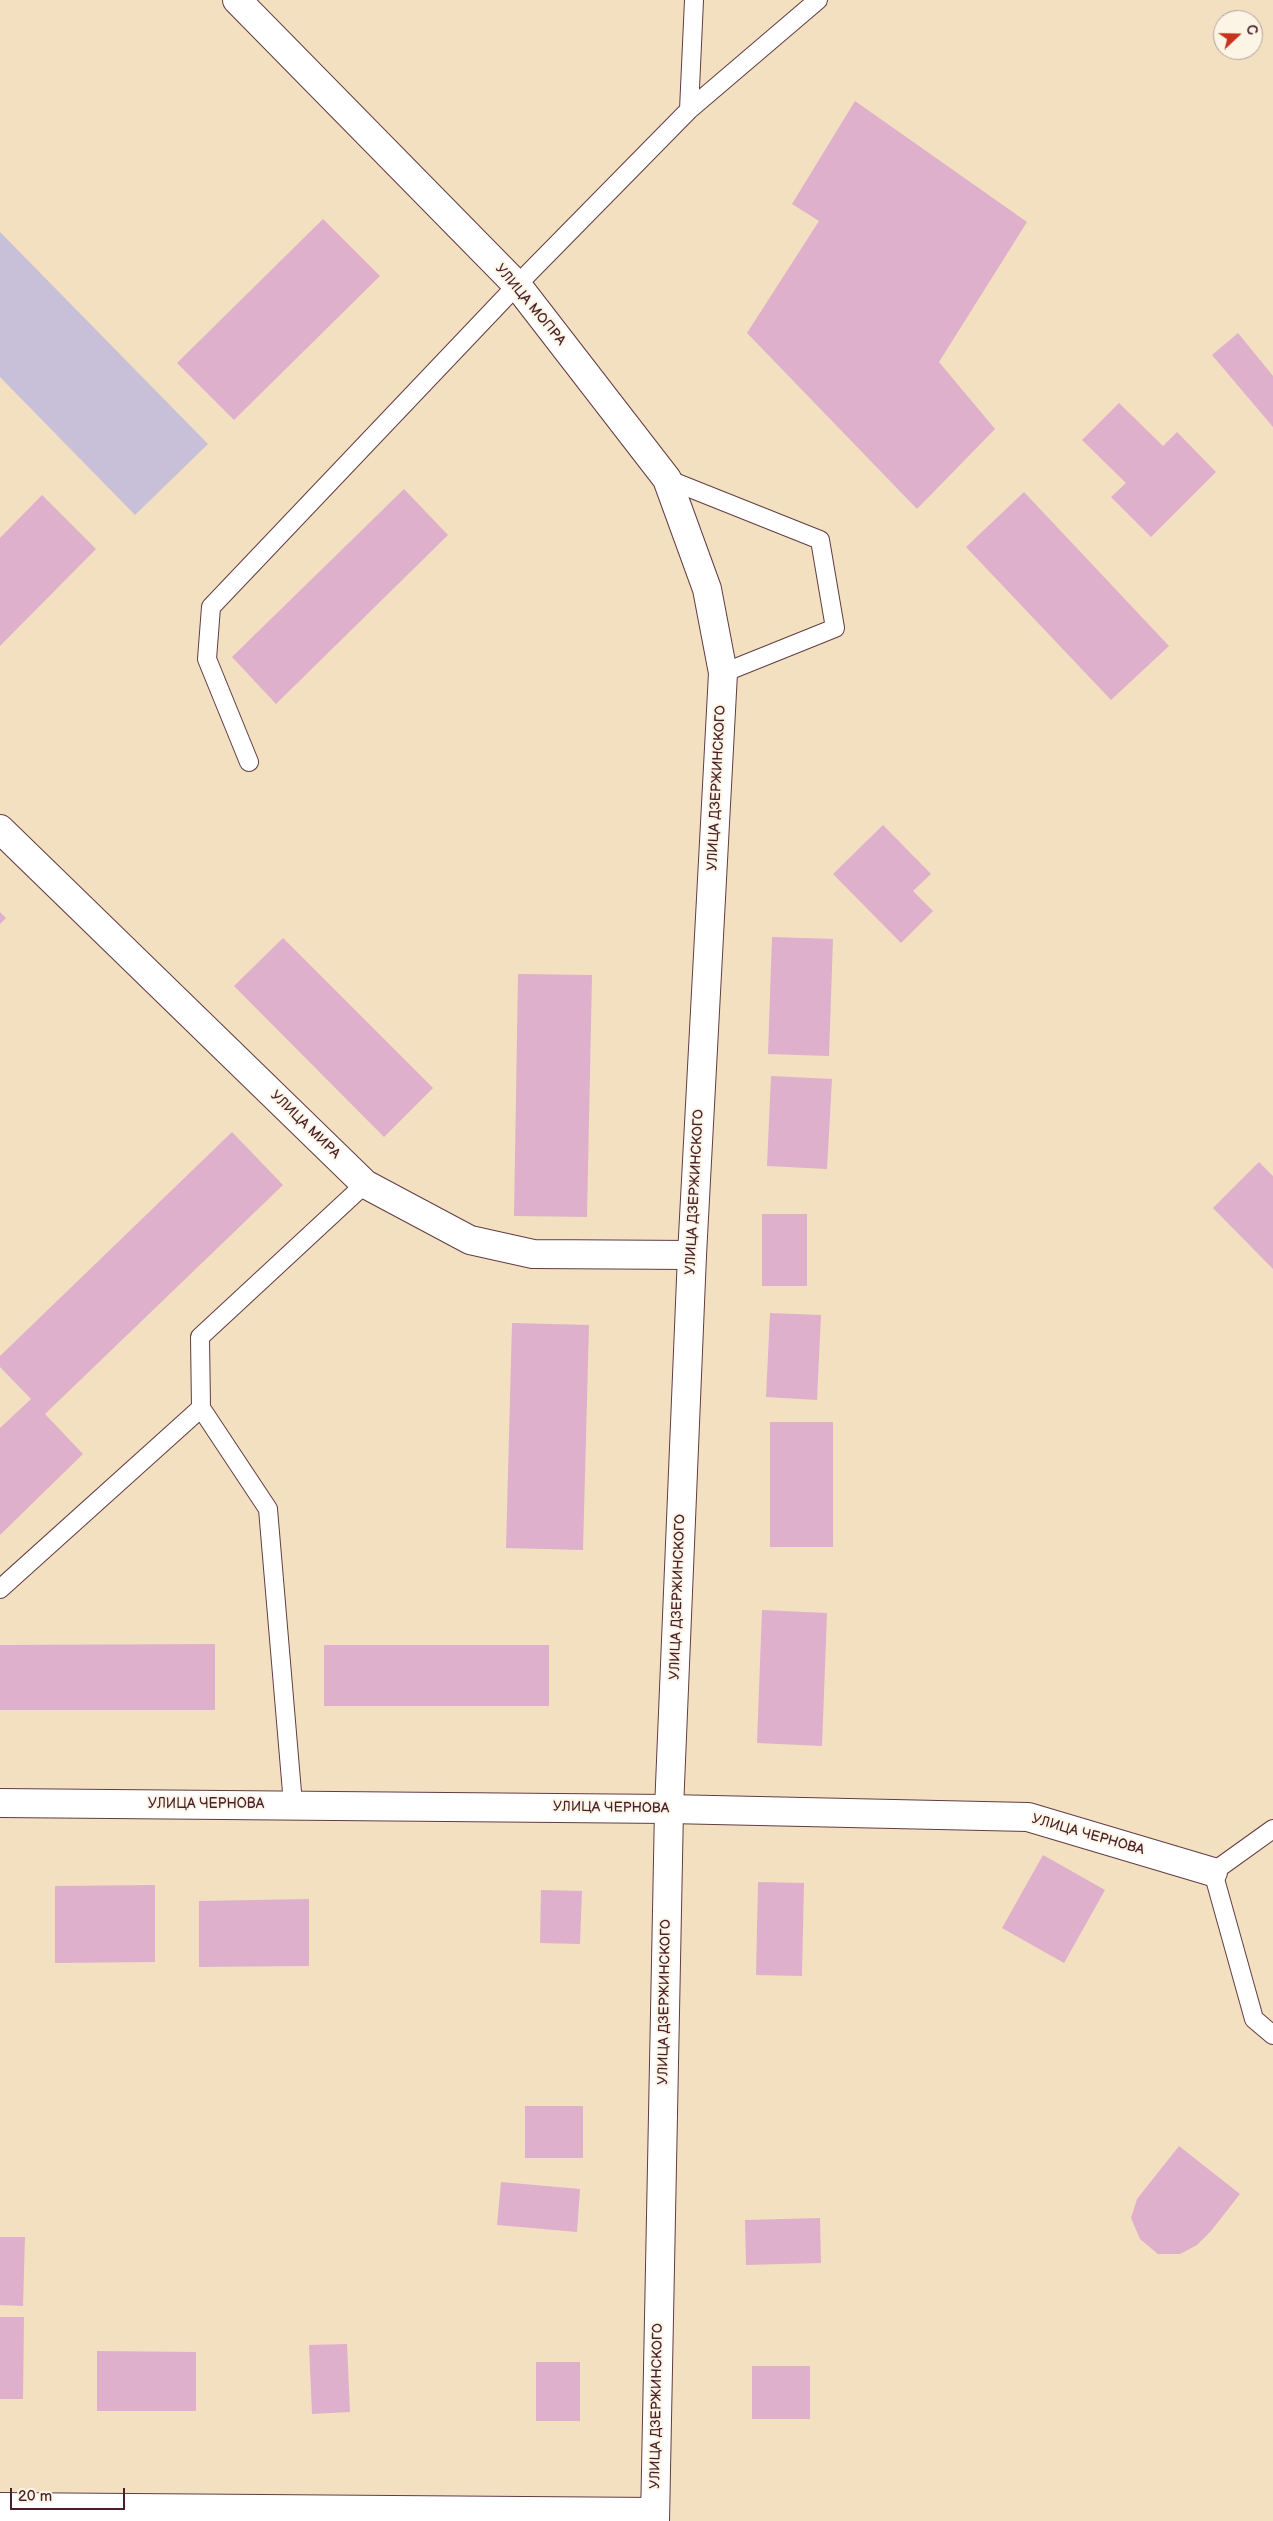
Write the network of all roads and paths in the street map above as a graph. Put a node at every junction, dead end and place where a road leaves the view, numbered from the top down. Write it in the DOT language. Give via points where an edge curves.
graph roads {
  1 [pos="236,0"];
  2 [pos="694,0"];
  3 [pos="818,0"];
  4 [pos="689,110"];
  5 [pos="517,285"];
  6 [pos="667,479"];
  7 [pos="723,673"];
  8 [pos="249,762"];
  9 [pos="0,829"];
  10 [pos="365,1184"];
  11 [pos="692,1255"];
  12 [pos="201,1408"];
  13 [pos="0,1589"];
  14 [pos="0,1803"];
  15 [pos="293,1804"];
  16 [pos="669,1809"];
  17 [pos="1273,1829"];
  18 [pos="1213,1872"];
  19 [pos="1273,2035"];
  20 [pos="0,2507"];
  21 [pos="187,2515"];
  22 [pos="655,2516"];
  1 -- 5 [label="street, УЛИЦА МОПРА"];
  2 -- 4 [label="lane"];
  3 -- 4 [label="lane"];
  4 -- 5 [label="lane"];
  5 -- 6 [label="street, УЛИЦА МОПРА"];
  5 -- 8 [label="lane" via="211,607 207,659"];
  6 -- 7 [label="street, УЛИЦА МОПРА" via="707,589"];
  6 -- 7 [label="lane" via="820,540 835,628"];
  7 -- 11 [label="street, УЛИЦА ДЗЕРЖИНСКОГО"];
  9 -- 10 [label="street, УЛИЦА МИРА"];
  10 -- 11 [label="street, УЛИЦА МИРА" via="470,1240 533,1254"];
  10 -- 12 [label="lane" via="200,1337"];
  11 -- 16 [label="street, УЛИЦА ДЗЕРЖИНСКОГО"];
  12 -- 13 [label="lane"];
  12 -- 15 [label="lane" via="268,1509"];
  14 -- 15 [label="street, УЛИЦА ЧЕРНОВА"];
  15 -- 16 [label="street, УЛИЦА ЧЕРНОВА"];
  16 -- 18 [label="street, УЛИЦА ЧЕРНОВА" via="1028,1817"];
  16 -- 22 [label="street, УЛИЦА ДЗЕРЖИНСКОГО"];
  17 -- 18 [label="lane"];
  18 -- 19 [label="lane" via="1254,2019"];
  20 -- 21 [label="street"];
  21 -- 22 [label="street"];
}
